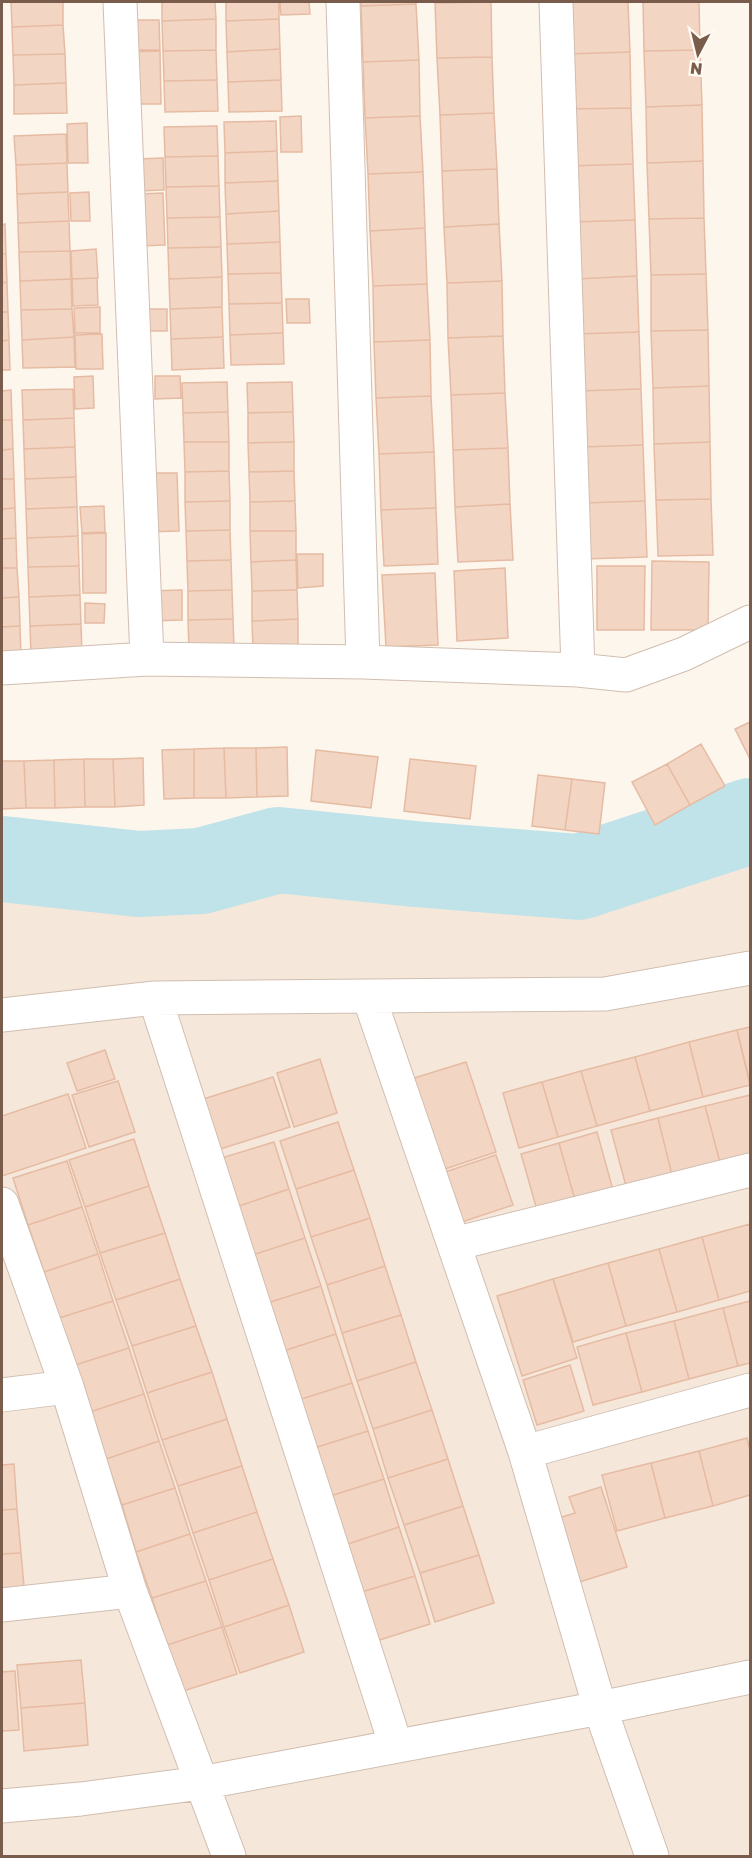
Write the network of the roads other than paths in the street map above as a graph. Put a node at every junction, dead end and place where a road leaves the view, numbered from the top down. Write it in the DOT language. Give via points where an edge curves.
graph roads {
  1 [pos="120,2"];
  2 [pos="343,2"];
  3 [pos="556,2"];
  4 [pos="750,622"];
  5 [pos="147,659"];
  6 [pos="363,662"];
  7 [pos="2,668"];
  8 [pos="578,670"];
  9 [pos="750,968"];
  10 [pos="154,998"];
  11 [pos="369,998"];
  12 [pos="2,1015"];
  13 [pos="750,1170"];
  14 [pos="2,1204"];
  15 [pos="454,1244"];
  16 [pos="67,1387"];
  17 [pos="750,1390"];
  18 [pos="2,1395"];
  19 [pos="525,1452"];
  20 [pos="130,1591"];
  21 [pos="2,1605"];
  22 [pos="750,1677"];
  23 [pos="600,1708"];
  24 [pos="396,1746"];
  25 [pos="201,1783"];
  26 [pos="2,1806"];
  27 [pos="229,1857"];
  28 [pos="652,1857"];
  1 -- 5 [label="street"];
  2 -- 6 [label="street"];
  3 -- 8 [label="street"];
  4 -- 8 [label="street" via="684,654 626,675"];
  5 -- 6 [label="street"];
  5 -- 7 [label="street"];
  6 -- 8 [label="street"];
  9 -- 11 [label="street" via="605,994"];
  10 -- 11 [label="street"];
  10 -- 12 [label="street"];
  10 -- 24 [label="street"];
  11 -- 15 [label="street"];
  13 -- 15 [label="street"];
  14 -- 16 [label="street"];
  15 -- 19 [label="street"];
  16 -- 18 [label="street"];
  16 -- 20 [label="street"];
  17 -- 19 [label="street"];
  19 -- 23 [label="street"];
  20 -- 21 [label="street"];
  20 -- 25 [label="street"];
  22 -- 23 [label="street"];
  23 -- 24 [label="street"];
  23 -- 28 [label="street"];
  24 -- 25 [label="street"];
  25 -- 26 [label="street"];
  25 -- 27 [label="street"];
}
